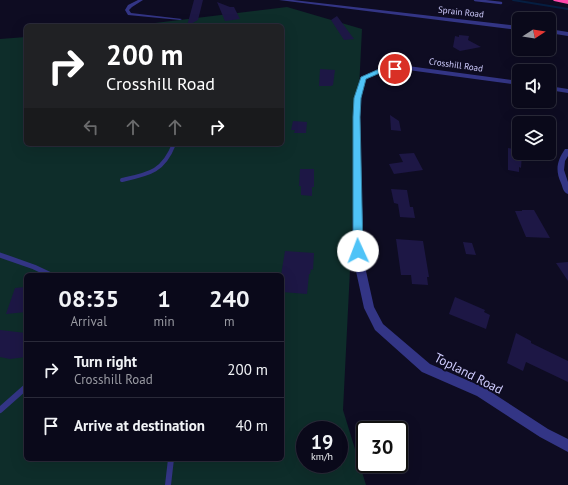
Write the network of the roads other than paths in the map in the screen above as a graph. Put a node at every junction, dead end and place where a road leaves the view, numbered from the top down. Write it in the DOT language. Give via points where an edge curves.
graph roads {
  1 [pos="141,0"];
  2 [pos="281,0"];
  3 [pos="475,0"];
  4 [pos="556,0"];
  5 [pos="568,2"];
  6 [pos="501,3"];
  7 [pos="180,19"];
  8 [pos="512,27"];
  9 [pos="556,32"];
  10 [pos="568,34"];
  11 [pos="512,82"];
  12 [pos="556,89"];
  13 [pos="568,91"];
  14 [pos="173,146"];
  15 [pos="568,151"];
  16 [pos="122,180"];
  17 [pos="568,190"];
  18 [pos="358,240"];
  19 [pos="0,255"];
  20 [pos="47,273"];
  21 [pos="24,389"];
  22 [pos="0,410"];
  23 [pos="568,446"];
  24 [pos="171,461"];
  25 [pos="168,485"];
  1 -- 7 [label="street" via="130,6 127,10 130,14"];
  2 -- 8 [label="street, Sprain Road"];
  3 -- 6 [label="lane"];
  4 -- 5 [label="highway"];
  9 -- 10 [label="street"];
  11 -- 18 [label="street, Crosshill Road" via="408,68 379,71 363,78 356,117"];
  12 -- 13 [label="street"];
  14 -- 16 [label="lane" via="168,159 154,172"];
  15 -- 17 [label="street" via="561,160 560,172"];
  18 -- 23 [label="street, Topland Road" via="358,262 365,294 379,327 426,368 481,392"];
  19 -- 20 [label="lane"];
  21 -- 22 [label="lane"];
  24 -- 25 [label="lane"];
}
